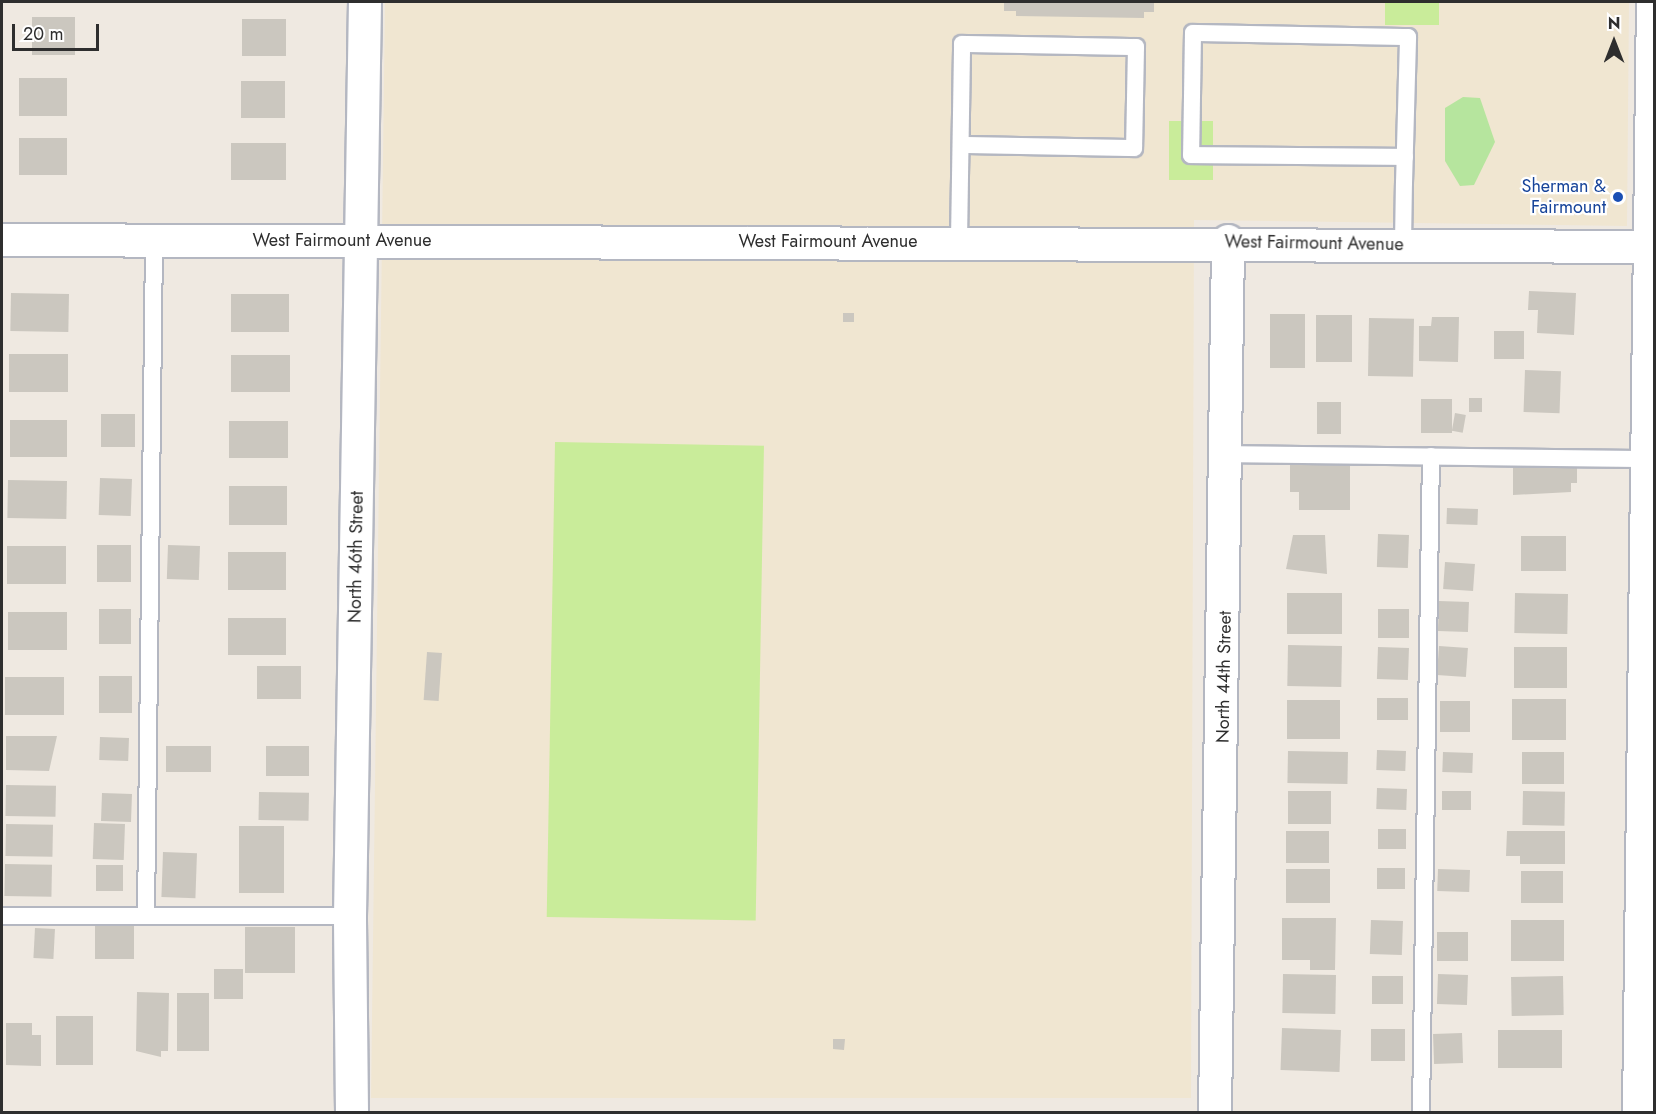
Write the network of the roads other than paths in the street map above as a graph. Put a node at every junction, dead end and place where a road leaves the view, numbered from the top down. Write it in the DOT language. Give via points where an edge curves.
graph roads {
  1 [pos="365,2"];
  2 [pos="1653,2"];
  3 [pos="961,146"];
  4 [pos="1405,157"];
  5 [pos="2,240"];
  6 [pos="154,240"];
  7 [pos="361,240"];
  8 [pos="959,241"];
  9 [pos="1228,242"];
  10 [pos="1402,244"];
  11 [pos="1653,247"];
  12 [pos="1226,454"];
  13 [pos="1431,456"];
  14 [pos="1651,459"];
  15 [pos="2,915"];
  16 [pos="146,915"];
  17 [pos="350,915"];
  18 [pos="352,1113"];
  19 [pos="1215,1113"];
  20 [pos="1421,1113"];
  21 [pos="1639,1113"];
  1 -- 7 [label="street, North 46th Street"];
  2 -- 11 [label="main road"];
  3 -- 3 [label="lane" via="963,44 1136,47 1134,148"];
  3 -- 8 [label="lane"];
  4 -- 4 [label="lane" via="1191,155 1192,33 1408,38"];
  4 -- 10 [label="lane"];
  5 -- 6 [label="street, West Fairmount Avenue"];
  6 -- 7 [label="street, West Fairmount Avenue"];
  6 -- 16 [label="lane"];
  7 -- 8 [label="street, West Fairmount Avenue"];
  7 -- 17 [label="street, North 46th Street"];
  8 -- 9 [label="street, West Fairmount Avenue"];
  9 -- 10 [label="street, West Fairmount Avenue"];
  9 -- 12 [label="street, North 44th Street"];
  10 -- 11 [label="street, West Fairmount Avenue"];
  11 -- 14 [label="main road"];
  12 -- 13 [label="lane"];
  12 -- 19 [label="street, North 44th Street"];
  13 -- 14 [label="lane"];
  13 -- 20 [label="lane"];
  14 -- 21 [label="main road"];
  15 -- 16 [label="lane"];
  16 -- 17 [label="lane"];
  17 -- 18 [label="street, North 46th Street"];
}
